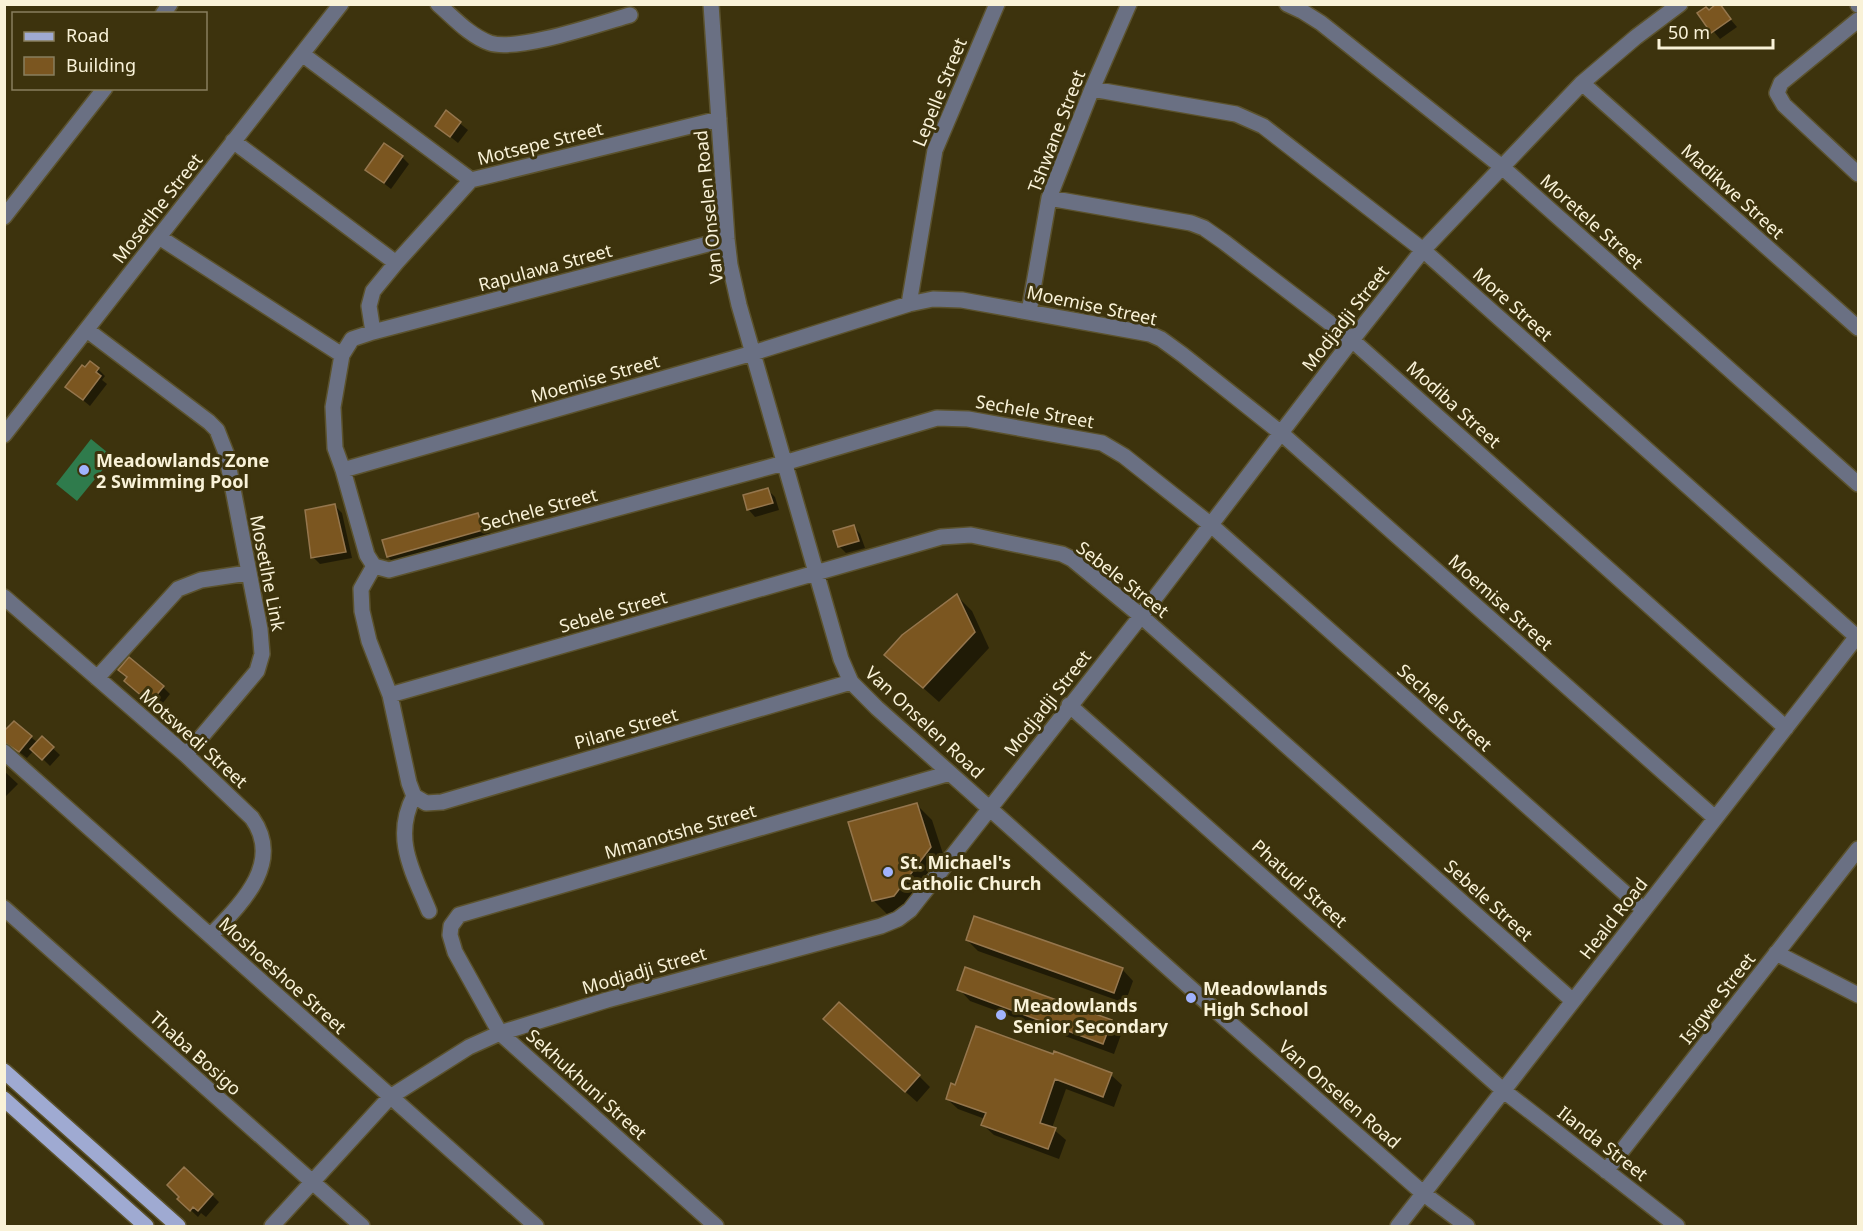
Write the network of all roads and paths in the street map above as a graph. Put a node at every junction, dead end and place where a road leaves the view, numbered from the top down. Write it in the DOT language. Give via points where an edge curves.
graph roads {
  1 [pos="341,4"];
  2 [pos="438,4"];
  3 [pos="711,4"];
  4 [pos="997,4"];
  5 [pos="1129,4"];
  6 [pos="1287,4"];
  7 [pos="1680,4"];
  8 [pos="630,15"];
  9 [pos="1858,20"];
  10 [pos="302,54"];
  11 [pos="1582,82"];
  12 [pos="1092,89"];
  13 [pos="103,90"];
  14 [pos="718,119"];
  15 [pos="233,141"];
  16 [pos="1502,167"];
  17 [pos="1858,174"];
  18 [pos="471,180"];
  19 [pos="1048,198"];
  20 [pos="4,217"];
  21 [pos="159,237"];
  22 [pos="728,239"];
  23 [pos="1424,250"];
  24 [pos="396,262"];
  25 [pos="909,304"];
  26 [pos="1029,312"];
  27 [pos="1858,328"];
  28 [pos="87,330"];
  29 [pos="373,332"];
  30 [pos="1352,340"];
  31 [pos="753,353"];
  32 [pos="342,355"];
  33 [pos="1281,433"];
  34 [pos="4,435"];
  35 [pos="784,464"];
  36 [pos="343,470"];
  37 [pos="1858,484"];
  38 [pos="1211,525"];
  39 [pos="374,566"];
  40 [pos="248,573"];
  41 [pos="817,573"];
  42 [pos="4,597"];
  43 [pos="1141,616"];
  44 [pos="1858,636"];
  45 [pos="97,678"];
  46 [pos="851,682"];
  47 [pos="390,695"];
  48 [pos="1069,705"];
  49 [pos="1786,728"];
  50 [pos="4,752"];
  51 [pos="186,755"];
  52 [pos="950,773"];
  53 [pos="414,796"];
  54 [pos="990,808"];
  55 [pos="1715,818"];
  56 [pos="1856,856"];
  57 [pos="4,908"];
  58 [pos="1644,910"];
  59 [pos="429,911"];
  60 [pos="211,935"];
  61 [pos="455,952"];
  62 [pos="1776,954"];
  63 [pos="1858,995"];
  64 [pos="1573,1001"];
  65 [pos="500,1033"];
  66 [pos="4,1071"];
  67 [pos="1504,1091"];
  68 [pos="390,1097"];
  69 [pos="4,1099"];
  70 [pos="1606,1171"];
  71 [pos="312,1182"];
  72 [pos="1425,1194"];
  73 [pos="146,1227"];
  74 [pos="178,1227"];
  75 [pos="272,1227"];
  76 [pos="362,1227"];
  77 [pos="536,1227"];
  78 [pos="716,1227"];
  79 [pos="1398,1227"];
  80 [pos="1467,1227"];
  81 [pos="1677,1227"];
  1 -- 10 [label="street, Mosetlhe Street"];
  2 -- 8 [label="street" via="478,38 498,45 539,40"];
  3 -- 14 [label="street, Van Onselen Road"];
  4 -- 25 [label="street, Lepelle Street" via="935,150"];
  5 -- 12 [label="street, Tshwane Street"];
  6 -- 16 [label="street, Moretele Street" via="1321,23"];
  7 -- 11 [label="street, Modjadji Street"];
  9 -- 17 [label="street" via="1780,82 1777,93 1784,105"];
  10 -- 15 [label="street, Mosetlhe Street"];
  10 -- 18 [label="street, Motsepe Street"];
  11 -- 16 [label="street, Modjadji Street"];
  11 -- 27 [label="street, Madikwe Street"];
  12 -- 19 [label="street, Tshwane Street"];
  12 -- 23 [label="street, More Street" via="1248,118"];
  13 -- 20 [label="street"];
  14 -- 18 [label="street, Motsepe Street"];
  14 -- 22 [label="street, Van Onselen Road"];
  15 -- 21 [label="street, Mosetlhe Street"];
  15 -- 24 [label="street"];
  16 -- 23 [label="street, Modjadji Street"];
  16 -- 37 [label="street, Moretele Street"];
  18 -- 24 [label="street"];
  19 -- 26 [label="street, Tshwane Street"];
  19 -- 30 [label="street, Modiba Street" via="1176,219 1204,228"];
  21 -- 28 [label="street, Mosetlhe Street"];
  21 -- 32 [label="street"];
  22 -- 29 [label="street, Rapulawa Street"];
  22 -- 31 [label="street, Van Onselen Road" via="732,276"];
  23 -- 30 [label="street, Modjadji Street"];
  23 -- 44 [label="street, More Street"];
  24 -- 29 [label="street" via="374,291 369,306"];
  25 -- 26 [label="street, Moemise Street" via="954,299"];
  25 -- 31 [label="street, Moemise Street"];
  26 -- 33 [label="street, Moemise Street" via="1132,330 1161,339"];
  28 -- 34 [label="street, Mosetlhe Street"];
  28 -- 40 [label="street, Mosetlhe Link" via="217,430 226,453"];
  29 -- 32 [label="street" via="352,339"];
  30 -- 33 [label="street, Modjadji Street"];
  30 -- 49 [label="street, Modiba Street"];
  31 -- 35 [label="street, Van Onselen Road"];
  31 -- 36 [label="street, Moemise Street"];
  32 -- 36 [label="street" via="333,430 334,448"];
  33 -- 38 [label="street, Modjadji Street"];
  33 -- 55 [label="street, Moemise Street"];
  35 -- 38 [label="street, Sechele Street" via="937,418 968,419 1102,443"];
  35 -- 39 [label="street, Sechele Street" via="389,570"];
  35 -- 41 [label="street, Van Onselen Road"];
  36 -- 39 [label="street" via="367,555"];
  38 -- 43 [label="street, Modjadji Street"];
  38 -- 58 [label="street, Sechele Street"];
  39 -- 47 [label="street" via="361,589 362,611"];
  40 -- 45 [label="street" via="201,580 178,589"];
  40 -- 51 [label="street, Mosetlhe Link" via="260,629 260,663"];
  41 -- 43 [label="street, Sebele Street" via="941,537 971,535 1041,548 1072,559"];
  41 -- 46 [label="street, Van Onselen Road"];
  41 -- 47 [label="street, Sebele Street"];
  42 -- 45 [label="street, Motswedi Street"];
  43 -- 48 [label="street, Modjadji Street"];
  43 -- 64 [label="street, Sebele Street"];
  44 -- 49 [label="street, Heald Road"];
  45 -- 51 [label="street, Motswedi Street"];
  46 -- 52 [label="street, Van Onselen Road"];
  46 -- 53 [label="street, Pilane Street" via="442,802 426,803"];
  47 -- 53 [label="street"];
  48 -- 54 [label="street, Modjadji Street"];
  48 -- 67 [label="street, Phatudi Street"];
  49 -- 55 [label="street, Heald Road"];
  50 -- 60 [label="street, Moshoeshoe Street"];
  51 -- 60 [label="street, Motswedi Street" via="252,818 264,839 265,852 252,888"];
  52 -- 54 [label="street, Van Onselen Road"];
  52 -- 61 [label="street, Mmanotshe Street" via="459,915 450,935"];
  53 -- 59 [label="street" via="404,825 405,851"];
  54 -- 65 [label="street, Modjadji Street" via="925,893 898,919"];
  54 -- 72 [label="street, Van Onselen Road"];
  55 -- 58 [label="street, Heald Road"];
  56 -- 62 [label="street, Isigwe Street"];
  57 -- 71 [label="street, Thaba Bosigo"];
  58 -- 64 [label="street, Heald Road"];
  60 -- 68 [label="street, Moshoeshoe Street"];
  61 -- 65 [label="street, Sekhukhuni Street"];
  62 -- 63 [label="street"];
  62 -- 70 [label="street, Isigwe Street"];
  64 -- 67 [label="street, Heald Road"];
  65 -- 68 [label="street, Modjadji Street" via="469,1047"];
  65 -- 78 [label="street, Sekhukhuni Street"];
  66 -- 74 [label="main road"];
  67 -- 70 [label="street, Ilanda Street"];
  67 -- 72 [label="street, Heald Road"];
  68 -- 71 [label="street, Modjadji Street"];
  68 -- 77 [label="street, Moshoeshoe Street"];
  69 -- 73 [label="main road"];
  70 -- 81 [label="street, Ilanda Street"];
  71 -- 75 [label="street, Modjadji Street"];
  71 -- 76 [label="street, Thaba Bosigo"];
  72 -- 79 [label="street, Heald Road"];
  72 -- 80 [label="street, Van Onselen Road"];
}
